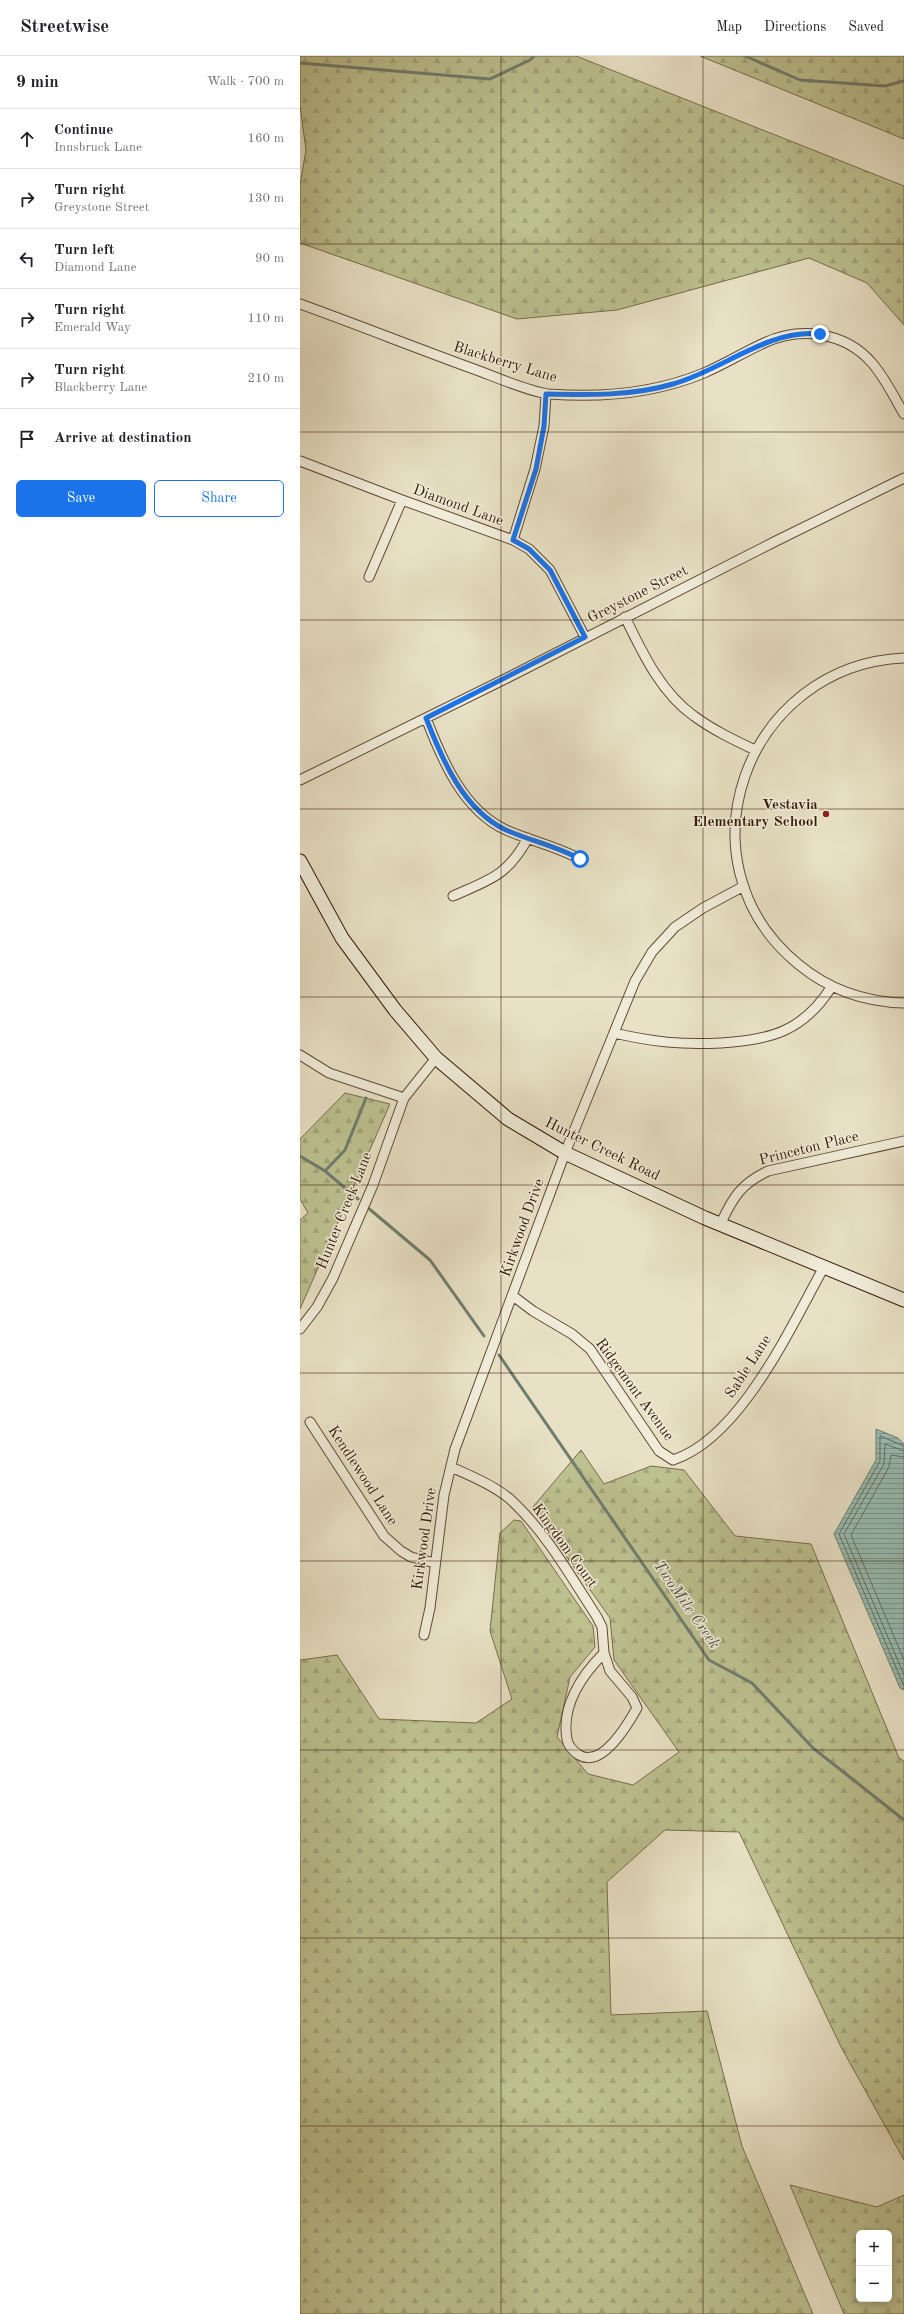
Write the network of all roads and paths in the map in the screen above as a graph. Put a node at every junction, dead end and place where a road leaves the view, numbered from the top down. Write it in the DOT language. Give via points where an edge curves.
graph roads {
  1 [pos="300,304"];
  2 [pos="546,394"];
  3 [pos="904,414"];
  4 [pos="300,460"];
  5 [pos="904,478"];
  6 [pos="402,500"];
  7 [pos="513,540"];
  8 [pos="369,577"];
  9 [pos="625,617"];
  10 [pos="585,637"];
  11 [pos="904,658"];
  12 [pos="426,718"];
  13 [pos="755,750"];
  14 [pos="300,780"];
  15 [pos="528,838"];
  16 [pos="580,859"];
  17 [pos="300,860"];
  18 [pos="744,886"];
  19 [pos="453,896"];
  20 [pos="832,986"];
  21 [pos="904,1003"];
  22 [pos="614,1033"];
  23 [pos="300,1055"];
  24 [pos="436,1058"];
  25 [pos="404,1098"];
  26 [pos="904,1141"];
  27 [pos="565,1153"];
  28 [pos="721,1223"];
  29 [pos="824,1267"];
  30 [pos="513,1296"];
  31 [pos="904,1300"];
  32 [pos="300,1329"];
  33 [pos="310,1422"];
  34 [pos="673,1460"];
  35 [pos="451,1467"];
  36 [pos="435,1563"];
  37 [pos="424,1635"];
  38 [pos="604,1653"];
  1 -- 2 [label="street, Blackberry Lane" via="438,357"];
  2 -- 3 [label="street, Blackberry Lane" via="605,394 640,391 673,384 704,373 775,339 809,333 842,341 862,354 877,370"];
  2 -- 7 [label="street" via="544,426 536,469"];
  4 -- 6 [label="street, Diamond Lane"];
  5 -- 9 [label="street, Greystone Street"];
  6 -- 7 [label="street, Diamond Lane"];
  6 -- 8 [label="street"];
  7 -- 10 [label="street, Diamond Lane" via="529,549 550,570"];
  9 -- 10 [label="street, Greystone Street"];
  9 -- 13 [label="street" via="644,655 676,701 692,716 711,728"];
  10 -- 12 [label="street, Greystone Street"];
  11 -- 13 [label="street" via="859,665 827,678 795,701 774,722"];
  12 -- 14 [label="street, Greystone Street"];
  12 -- 15 [label="street" via="446,764 470,801 495,824"];
  13 -- 18 [label="street" via="741,787 736,813 736,847"];
  15 -- 16 [label="street" via="561,849"];
  15 -- 19 [label="street" via="516,859 500,874"];
  17 -- 24 [label="main road, Hunter Creek Road" via="342,938 374,984"];
  18 -- 20 [label="street" via="754,911 783,950 808,972"];
  18 -- 22 [label="street, Kirkwood Drive" via="694,914 659,943 635,981"];
  20 -- 21 [label="street" via="871,1000"];
  20 -- 22 [label="street" via="822,1003 805,1019 785,1031 760,1038 685,1045"];
  22 -- 27 [label="street, Kirkwood Drive"];
  23 -- 25 [label="street" via="329,1073"];
  24 -- 25 [label="street, Hunter Creek Lane"];
  24 -- 27 [label="main road, Hunter Creek Road" via="508,1119"];
  25 -- 32 [label="street, Hunter Creek Lane" via="373,1185 333,1278 317,1307"];
  26 -- 28 [label="street, Princeton Place" via="768,1171 748,1182 733,1197"];
  27 -- 28 [label="main road, Hunter Creek Road"];
  27 -- 30 [label="street, Kirkwood Drive"];
  28 -- 29 [label="main road, Hunter Creek Road"];
  29 -- 31 [label="main road, Hunter Creek Road"];
  29 -- 34 [label="street, Sable Lane" via="752,1392 731,1418 698,1449"];
  30 -- 34 [label="street, Ridgemont Avenue" via="586,1345 659,1450"];
  30 -- 35 [label="street, Kirkwood Drive"];
  33 -- 36 [label="street, Kendlewood Lane" via="384,1536 412,1557"];
  35 -- 36 [label="street, Kirkwood Drive" via="444,1495"];
  35 -- 38 [label="street, Kingdom Court" via="481,1480 509,1499 532,1522 598,1617 602,1627"];
  36 -- 37 [label="street, Kirkwood Drive"];
  38 -- 38 [label="street, Kingdom Court" via="582,1676 572,1697 567,1719 567,1740 572,1750 582,1756 604,1754 637,1708 632,1697 610,1671"];
}
